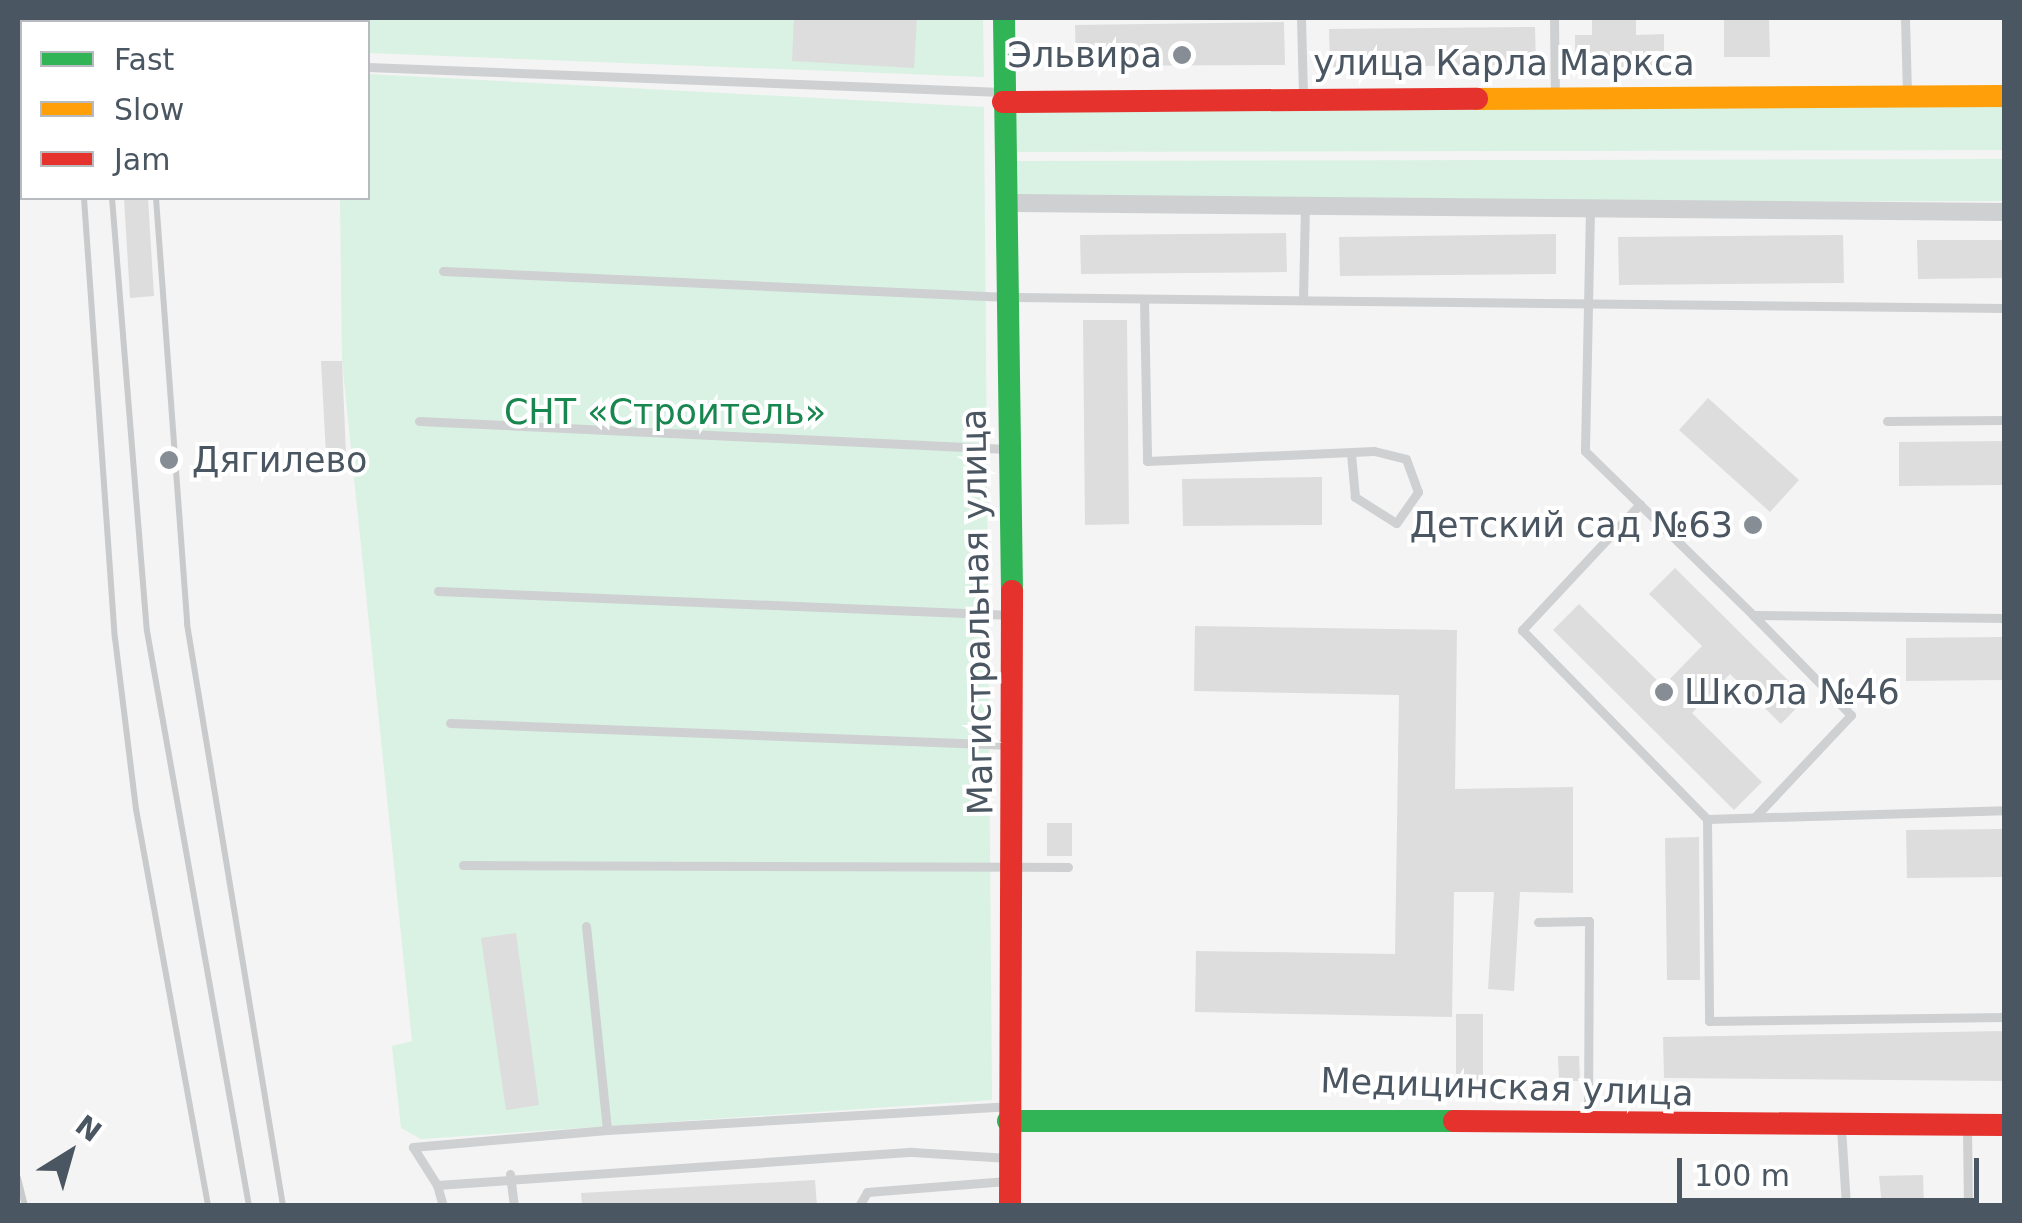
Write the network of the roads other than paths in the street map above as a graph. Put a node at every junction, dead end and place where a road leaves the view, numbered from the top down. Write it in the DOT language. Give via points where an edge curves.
graph roads {
  1 [pos="1004,18"];
  2 [pos="1300,18"];
  3 [pos="1554,18"];
  4 [pos="1905,18"];
  5 [pos="370,67"];
  6 [pos="1906,95"];
  7 [pos="2004,96"];
  8 [pos="1002,97"];
  9 [pos="1555,99"];
  10 [pos="1304,100"];
  11 [pos="1005,203"];
  12 [pos="1305,208"];
  13 [pos="1590,210"];
  14 [pos="2004,212"];
  15 [pos="444,272"];
  16 [pos="1007,297"];
  17 [pos="1144,299"];
  18 [pos="1304,300"];
  19 [pos="1588,303"];
  20 [pos="2004,308"];
  21 [pos="2004,420"];
  22 [pos="419,421"];
  23 [pos="1887,422"];
  24 [pos="1010,449"];
  25 [pos="1351,454"];
  26 [pos="1640,504"];
  27 [pos="438,590"];
  28 [pos="1011,615"];
  29 [pos="1753,615"];
  30 [pos="2004,618"];
  31 [pos="450,723"];
  32 [pos="1012,746"];
  33 [pos="2004,810"];
  34 [pos="1755,817"];
  35 [pos="1707,819"];
  36 [pos="463,865"];
  37 [pos="1068,867"];
  38 [pos="1016,870"];
  39 [pos="1538,922"];
  40 [pos="586,926"];
  41 [pos="2004,1016"];
  42 [pos="1008,1114"];
  43 [pos="1841,1124"];
  44 [pos="2004,1125"];
  45 [pos="1966,1126"];
  46 [pos="1588,1127"];
  47 [pos="607,1130"];
  48 [pos="1009,1169"];
  49 [pos="510,1174"];
  50 [pos="437,1186"];
  51 [pos="442,1206"];
  52 [pos="514,1206"];
  53 [pos="859,1206"];
  54 [pos="1010,1206"];
  55 [pos="1846,1206"];
  56 [pos="1968,1206"];
  1 -- 8 [label="street, Магистральная улица"];
  2 -- 10 [label="lane"];
  3 -- 9 [label="lane"];
  4 -- 6 [label="lane"];
  5 -- 8 [label="lane"];
  6 -- 7 [label="street, улица Карла Маркса"];
  6 -- 9 [label="street, улица Карла Маркса"];
  8 -- 10 [label="street, улица Карла Маркса"];
  8 -- 11 [label="street, Магистральная улица"];
  9 -- 10 [label="street, улица Карла Маркса"];
  11 -- 12 [label="street"];
  11 -- 16 [label="street, Магистральная улица"];
  12 -- 13 [label="street"];
  12 -- 18 [label="lane"];
  13 -- 14 [label="street"];
  13 -- 19 [label="lane"];
  15 -- 16 [label="lane"];
  16 -- 17 [label="lane"];
  16 -- 24 [label="street, Магистральная улица"];
  17 -- 18 [label="lane"];
  17 -- 25 [label="lane" via="1147,461"];
  18 -- 19 [label="lane"];
  19 -- 20 [label="lane"];
  19 -- 26 [label="lane" via="1585,451"];
  21 -- 23 [label="lane"];
  22 -- 24 [label="lane"];
  24 -- 28 [label="street, Магистральная улица"];
  25 -- 25 [label="lane" via="1406,458 1418,492 1396,523 1355,497"];
  26 -- 29 [label="lane"];
  26 -- 35 [label="lane" via="1522,630"];
  27 -- 28 [label="lane"];
  28 -- 32 [label="street, Магистральная улица"];
  29 -- 30 [label="lane"];
  29 -- 34 [label="lane" via="1852,715"];
  31 -- 32 [label="lane"];
  32 -- 38 [label="street, Магистральная улица"];
  33 -- 34 [label="lane"];
  34 -- 35 [label="lane"];
  35 -- 41 [label="lane" via="1708,1021"];
  36 -- 38 [label="lane"];
  37 -- 38 [label="lane"];
  38 -- 42 [label="street, Магистральная улица"];
  39 -- 46 [label="lane" via="1589,921"];
  40 -- 47 [label="lane"];
  42 -- 46 [label="street, Медицинская улица"];
  42 -- 47 [label="lane"];
  42 -- 48 [label="street, Магистральная улица"];
  43 -- 45 [label="street, Медицинская улица"];
  43 -- 46 [label="street, Медицинская улица"];
  43 -- 55 [label="lane"];
  44 -- 45 [label="street, Медицинская улица"];
  45 -- 56 [label="lane"];
  47 -- 50 [label="lane" via="412,1147"];
  48 -- 49 [label="lane" via="912,1152"];
  48 -- 53 [label="lane" via="867,1192"];
  48 -- 54 [label="street, Магистральная улица"];
  49 -- 50 [label="lane"];
  49 -- 52 [label="lane"];
  50 -- 51 [label="lane"];
}
